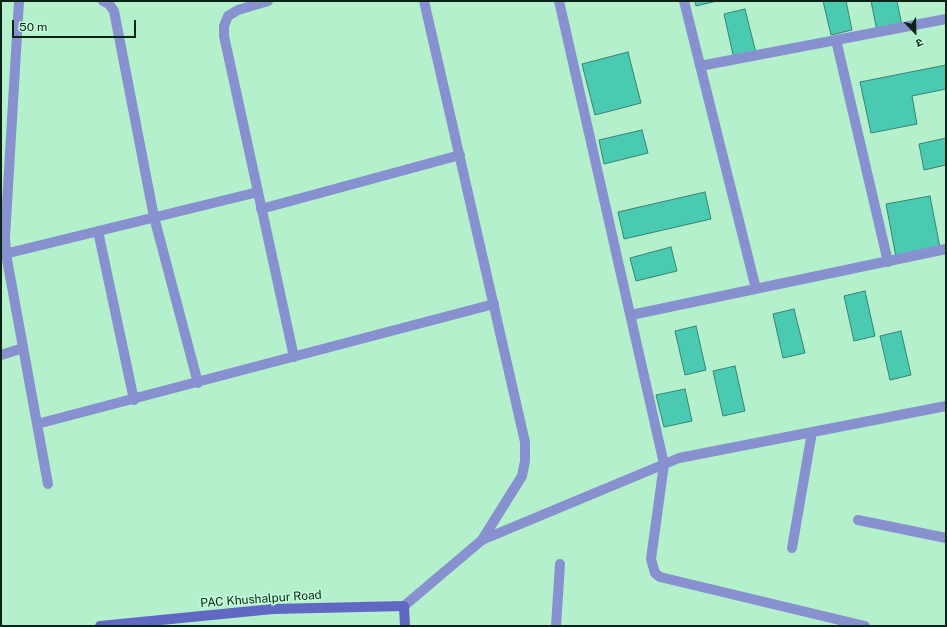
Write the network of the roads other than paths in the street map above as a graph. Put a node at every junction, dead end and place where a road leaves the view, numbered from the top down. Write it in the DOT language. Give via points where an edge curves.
graph roads {
  1 [pos="19,1"];
  2 [pos="104,1"];
  3 [pos="268,1"];
  4 [pos="424,1"];
  5 [pos="559,1"];
  6 [pos="684,1"];
  7 [pos="946,18"];
  8 [pos="836,40"];
  9 [pos="700,66"];
  10 [pos="460,155"];
  11 [pos="258,192"];
  12 [pos="262,209"];
  13 [pos="154,217"];
  14 [pos="98,231"];
  15 [pos="946,249"];
  16 [pos="3,254"];
  17 [pos="888,262"];
  18 [pos="756,289"];
  19 [pos="494,304"];
  20 [pos="631,315"];
  21 [pos="23,348"];
  22 [pos="1,355"];
  23 [pos="294,357"];
  24 [pos="198,383"];
  25 [pos="134,400"];
  26 [pos="946,406"];
  27 [pos="37,424"];
  28 [pos="812,432"];
  29 [pos="664,464"];
  30 [pos="48,484"];
  31 [pos="858,520"];
  32 [pos="946,538"];
  33 [pos="482,540"];
  34 [pos="792,548"];
  35 [pos="560,564"];
  36 [pos="404,606"];
  37 [pos="100,626"];
  38 [pos="405,626"];
  39 [pos="556,626"];
  40 [pos="865,626"];
  1 -- 16 [label="street"];
  2 -- 13 [label="street" via="114,11"];
  3 -- 11 [label="street" via="238,10 228,16 224,26 224,36"];
  4 -- 10 [label="street"];
  5 -- 20 [label="street"];
  6 -- 9 [label="street"];
  7 -- 8 [label="street"];
  8 -- 9 [label="street"];
  8 -- 17 [label="street"];
  9 -- 18 [label="street"];
  10 -- 12 [label="street"];
  10 -- 19 [label="street"];
  11 -- 12 [label="street"];
  11 -- 13 [label="street"];
  12 -- 23 [label="street"];
  13 -- 14 [label="street"];
  13 -- 24 [label="street"];
  14 -- 16 [label="street"];
  14 -- 25 [label="street"];
  15 -- 17 [label="street"];
  16 -- 21 [label="street"];
  17 -- 18 [label="street"];
  18 -- 20 [label="street"];
  19 -- 23 [label="street"];
  19 -- 33 [label="street" via="526,442 522,476"];
  20 -- 29 [label="street"];
  21 -- 22 [label="street"];
  21 -- 27 [label="street"];
  23 -- 24 [label="street"];
  24 -- 25 [label="street"];
  25 -- 27 [label="street"];
  26 -- 28 [label="street"];
  27 -- 30 [label="street"];
  28 -- 29 [label="street" via="679,458"];
  28 -- 34 [label="street"];
  29 -- 33 [label="street"];
  29 -- 40 [label="street" via="651,559 655,573 660,577"];
  31 -- 32 [label="street"];
  33 -- 36 [label="street"];
  35 -- 39 [label="street"];
  36 -- 37 [label="main road, PAC Khushalpur Road" via="273,609"];
  36 -- 38 [label="main road"];
}
